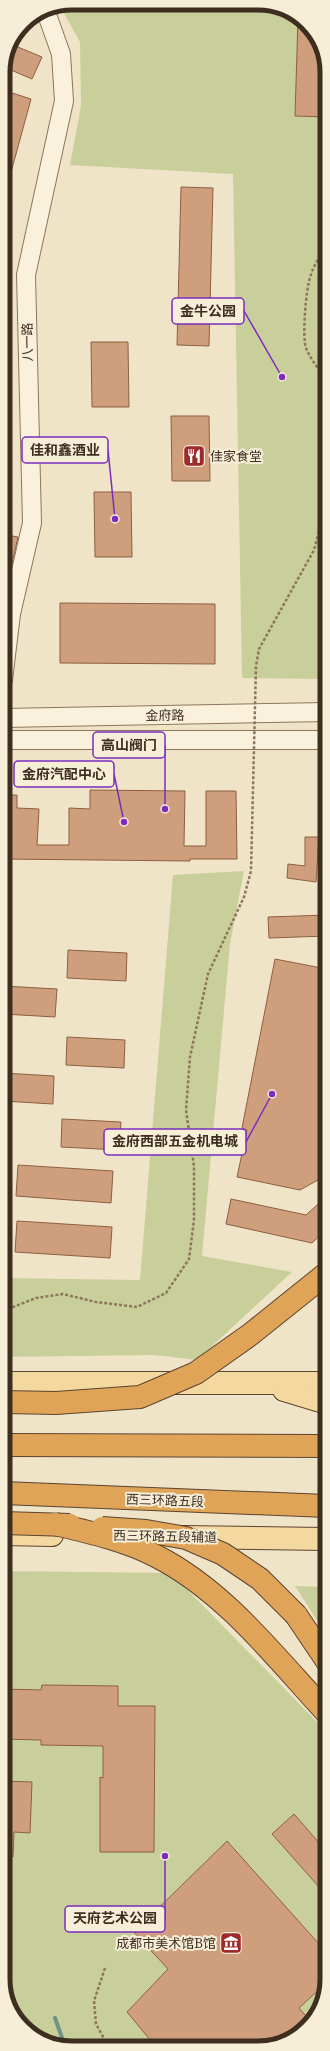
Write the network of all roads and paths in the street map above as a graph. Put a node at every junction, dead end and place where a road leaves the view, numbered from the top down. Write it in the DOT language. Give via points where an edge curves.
graph roads {
  1 [pos="47,15"];
  2 [pos="320,256"];
  3 [pos="320,371"];
  4 [pos="320,480"];
  5 [pos="10,622"];
  6 [pos="320,712"];
  7 [pos="10,718"];
  8 [pos="10,740"];
  9 [pos="320,740"];
  10 [pos="320,1279"];
  11 [pos="10,1308"];
  12 [pos="10,1383"];
  13 [pos="320,1383"];
  14 [pos="260,1384"];
  15 [pos="320,1401"];
  16 [pos="10,1402"];
  17 [pos="10,1445"];
  18 [pos="320,1446"];
  19 [pos="10,1493"];
  20 [pos="320,1506"];
  21 [pos="10,1523"];
  22 [pos="55,1524"];
  23 [pos="10,1534"];
  24 [pos="320,1538"];
  25 [pos="320,1651"];
  26 [pos="320,1705"];
  27 [pos="105,1968"];
  28 [pos="105,2041"];
  1 -- 5 [label="street, 八一路" via="61,54 64,101 26,275 32,523"];
  2 -- 3 [label="path" via="309,279 305,317 306,348"];
  4 -- 11 [label="path, bridge" via="319,531 314,550 259,649 256,666 251,871 244,897 208,974 190,1057 186,1110 194,1167 194,1220 188,1259 166,1293 137,1307 96,1302 64,1294 36,1298"];
  6 -- 7 [label="street, 金府路"];
  8 -- 9 [label="street, 金府路"];
  10 -- 16 [label="highway, bridge" via="251,1334 196,1373 140,1397 56,1403"];
  12 -- 14 [label="main road"];
  13 -- 14 [label="main road"];
  14 -- 15 [label="main road"];
  17 -- 18 [label="highway"];
  19 -- 20 [label="highway, 西三环路五段"];
  21 -- 22 [label="highway, bridge"];
  22 -- 25 [label="highway, bridge" via="146,1530 186,1538 223,1554 260,1579 296,1615"];
  22 -- 26 [label="highway, bridge" via="109,1537 156,1556 195,1579 233,1612"];
  23 -- 24 [label="main road, 西三环路五段辅道"];
  27 -- 28 [label="path" via="94,2001 96,2024"];
}
